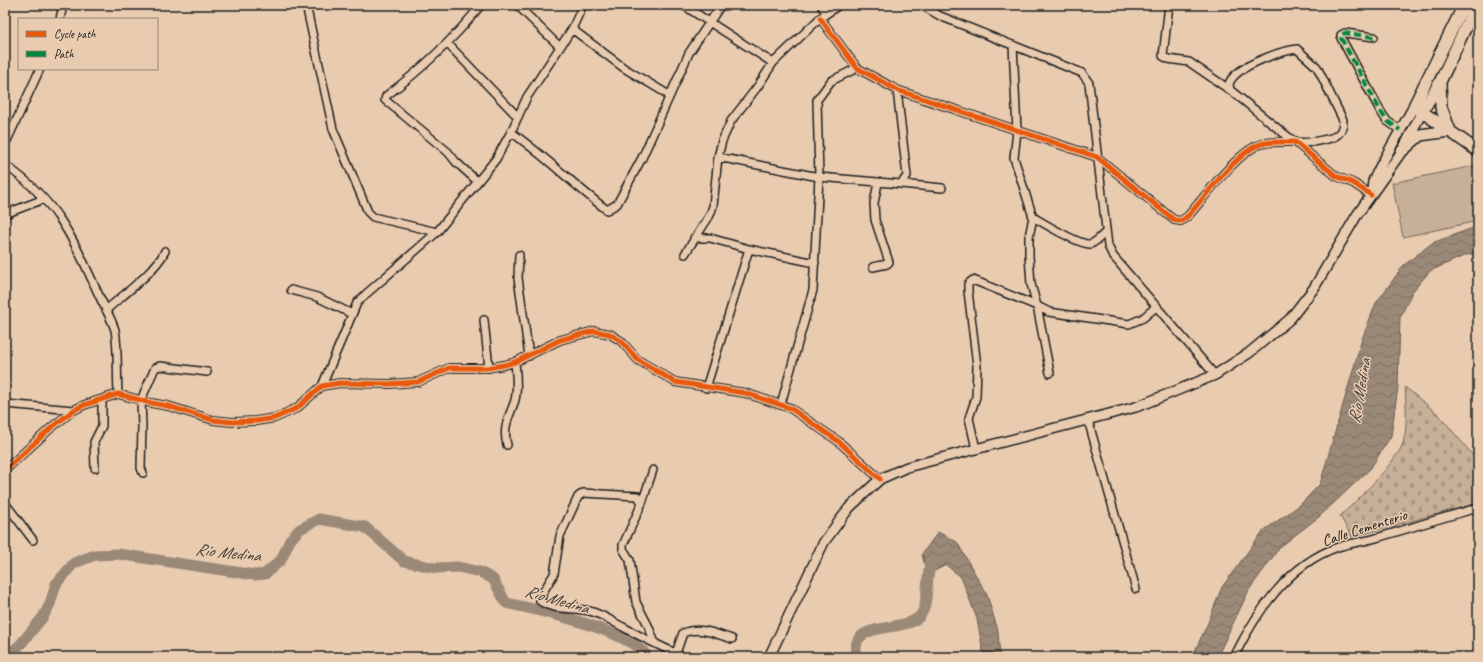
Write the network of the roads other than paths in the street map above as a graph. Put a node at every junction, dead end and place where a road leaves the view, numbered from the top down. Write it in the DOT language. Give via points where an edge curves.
graph roads {
  1 [pos="63,5"];
  2 [pos="306,5"];
  3 [pos="481,5"];
  4 [pos="517,5"];
  5 [pos="583,5"];
  6 [pos="683,5"];
  7 [pos="721,5"];
  8 [pos="821,5"];
  9 [pos="839,5"];
  10 [pos="921,5"];
  11 [pos="1169,5"];
  12 [pos="1464,5"];
  13 [pos="1476,5"];
  14 [pos="826,13"];
  15 [pos="60,18"];
  16 [pos="820,18"];
  17 [pos="709,23"];
  18 [pos="572,29"];
  19 [pos="1374,38"];
  20 [pos="447,43"];
  21 [pos="1013,45"];
  22 [pos="560,47"];
  23 [pos="773,63"];
  24 [pos="857,68"];
  25 [pos="40,70"];
  26 [pos="1440,82"];
  27 [pos="897,90"];
  28 [pos="1230,90"];
  29 [pos="669,95"];
  30 [pos="1418,109"];
  31 [pos="518,117"];
  32 [pos="1400,130"];
  33 [pos="1017,131"];
  34 [pos="1450,131"];
  35 [pos="511,132"];
  36 [pos="1295,142"];
  37 [pos="5,145"];
  38 [pos="1402,150"];
  39 [pos="1478,151"];
  40 [pos="718,157"];
  41 [pos="1097,157"];
  42 [pos="5,165"];
  43 [pos="818,177"];
  44 [pos="477,181"];
  45 [pos="878,183"];
  46 [pos="901,184"];
  47 [pos="942,188"];
  48 [pos="1371,194"];
  49 [pos="44,199"];
  50 [pos="5,214"];
  51 [pos="1033,217"];
  52 [pos="437,232"];
  53 [pos="1105,233"];
  54 [pos="694,238"];
  55 [pos="165,250"];
  56 [pos="749,250"];
  57 [pos="685,254"];
  58 [pos="519,255"];
  59 [pos="816,263"];
  60 [pos="873,267"];
  61 [pos="291,290"];
  62 [pos="1037,306"];
  63 [pos="1156,306"];
  64 [pos="106,310"];
  65 [pos="352,314"];
  66 [pos="484,320"];
  67 [pos="529,356"];
  68 [pos="515,362"];
  69 [pos="489,368"];
  70 [pos="207,372"];
  71 [pos="1050,373"];
  72 [pos="1215,374"];
  73 [pos="322,386"];
  74 [pos="706,388"];
  75 [pos="118,394"];
  76 [pos="102,399"];
  77 [pos="141,400"];
  78 [pos="5,404"];
  79 [pos="781,404"];
  80 [pos="74,410"];
  81 [pos="1088,420"];
  82 [pos="507,445"];
  83 [pos="976,449"];
  84 [pos="95,468"];
  85 [pos="5,470"];
  86 [pos="654,470"];
  87 [pos="143,473"];
  88 [pos="880,479"];
  89 [pos="5,503"];
  90 [pos="642,503"];
  91 [pos="1478,508"];
  92 [pos="32,540"];
  93 [pos="1136,589"];
  94 [pos="732,639"];
  95 [pos="655,643"];
  96 [pos="676,653"];
  97 [pos="684,657"];
  98 [pos="769,657"];
  99 [pos="1234,657"];
  1 -- 15 [label="street"];
  2 -- 52 [label="street" via="333,129 368,212 373,217"];
  3 -- 20 [label="street"];
  4 -- 22 [label="street"];
  5 -- 18 [label="street"];
  6 -- 17 [label="street"];
  7 -- 17 [label="street"];
  8 -- 14 [label="street"];
  9 -- 14 [label="street"];
  10 -- 21 [label="street" via="940,16"];
  11 -- 28 [label="street" via="1163,56 1189,62"];
  12 -- 30 [label="highway"];
  13 -- 26 [label="highway"];
  14 -- 16 [label="street"];
  16 -- 23 [label="street"];
  16 -- 24 [label="street"];
  17 -- 23 [label="street"];
  17 -- 29 [label="street" via="689,53"];
  18 -- 22 [label="street"];
  18 -- 29 [label="street" via="624,68"];
  19 -- 32 [label="street" via="1345,33 1340,38 1380,112 1387,121"];
  20 -- 31 [label="street"];
  20 -- 44 [label="street" via="414,75 386,96 385,100 448,152"];
  21 -- 33 [label="street"];
  21 -- 41 [label="street" via="1082,73 1086,77 1089,83"];
  22 -- 31 [label="street" via="527,97"];
  23 -- 40 [label="street" via="732,121 722,141"];
  24 -- 27 [label="street"];
  24 -- 43 [label="street" via="831,82 817,100"];
  25 -- 37 [label="street"];
  26 -- 30 [label="highway"];
  26 -- 34 [label="highway" via="1441,107"];
  27 -- 33 [label="street"];
  27 -- 46 [label="street" via="906,176"];
  28 -- 36 [label="street"];
  28 -- 36 [label="street" via="1229,84 1234,75 1263,59 1289,50 1301,51 1317,67 1343,120 1343,127 1334,138"];
  29 -- 35 [label="street" via="642,158 617,204 607,210 533,147"];
  30 -- 32 [label="main road"];
  30 -- 34 [label="highway"];
  30 -- 38 [label="main road"];
  31 -- 35 [label="street"];
  32 -- 48 [label="main road" via="1373,181"];
  33 -- 41 [label="street"];
  33 -- 51 [label="street" via="1014,158"];
  34 -- 38 [label="highway" via="1420,135"];
  34 -- 39 [label="highway"];
  35 -- 44 [label="street" via="496,159"];
  36 -- 41 [label="street" via="1261,144 1249,149 1181,221 1174,220"];
  36 -- 48 [label="street" via="1336,176"];
  38 -- 48 [label="main road"];
  40 -- 43 [label="street"];
  40 -- 54 [label="street" via="713,206 710,215"];
  41 -- 53 [label="street"];
  42 -- 49 [label="street" via="26,180"];
  43 -- 45 [label="street"];
  43 -- 59 [label="street"];
  44 -- 52 [label="street"];
  45 -- 46 [label="street"];
  45 -- 60 [label="street" via="874,203 875,220 889,262"];
  46 -- 47 [label="street"];
  48 -- 72 [label="main road" via="1314,288 1290,319 1249,353"];
  49 -- 50 [label="street"];
  49 -- 64 [label="street" via="66,227"];
  51 -- 53 [label="street" via="1087,243 1095,242"];
  51 -- 62 [label="street" via="1029,236 1029,256 1031,284"];
  52 -- 65 [label="street" via="366,294 357,303"];
  53 -- 63 [label="street" via="1113,256"];
  54 -- 56 [label="street" via="710,238"];
  54 -- 57 [label="street"];
  55 -- 64 [label="street" via="160,260"];
  56 -- 59 [label="street"];
  56 -- 74 [label="street"];
  58 -- 67 [label="street" via="518,278"];
  59 -- 79 [label="street" via="814,290"];
  61 -- 65 [label="street" via="317,297"];
  62 -- 63 [label="street" via="1049,312 1129,324 1143,318"];
  62 -- 71 [label="street"];
  62 -- 83 [label="street" via="977,281 973,280 968,284 977,366 976,397 969,418"];
  63 -- 72 [label="street"];
  64 -- 75 [label="street" via="115,330"];
  65 -- 73 [label="street"];
  66 -- 69 [label="street"];
  67 -- 68 [label="street"];
  67 -- 74 [label="street" via="560,340 594,331 610,334 621,341 638,360 675,382"];
  68 -- 69 [label="street"];
  68 -- 82 [label="street" via="515,400 505,422 504,436"];
  69 -- 73 [label="street" via="449,368 418,382 340,383"];
  70 -- 77 [label="street" via="160,366 155,368"];
  72 -- 81 [label="main road" via="1136,407"];
  73 -- 77 [label="street" via="297,408 275,418 256,421 214,420"];
  74 -- 79 [label="street" via="745,393"];
  75 -- 76 [label="street"];
  75 -- 77 [label="street"];
  76 -- 80 [label="street"];
  76 -- 84 [label="street" via="102,426 94,442"];
  77 -- 87 [label="street"];
  78 -- 80 [label="street"];
  79 -- 88 [label="street" via="838,442"];
  80 -- 85 [label="street"];
  81 -- 83 [label="main road"];
  81 -- 93 [label="street"];
  83 -- 88 [label="main road" via="907,467"];
  86 -- 90 [label="street"];
  88 -- 98 [label="main road" via="849,508 824,542"];
  89 -- 92 [label="street"];
  90 -- 95 [label="street" via="623,549 630,560 636,602"];
  90 -- 95 [label="street" via="638,496 583,493 578,497 560,536 554,574 540,601 547,606 591,611 602,615"];
  91 -- 99 [label="street, Calle Cementerio" via="1375,539 1337,547 1310,561 1294,573 1258,614"];
  94 -- 96 [label="street" via="705,631 690,630 683,633"];
  95 -- 96 [label="street"];
  96 -- 97 [label="street"];
}
